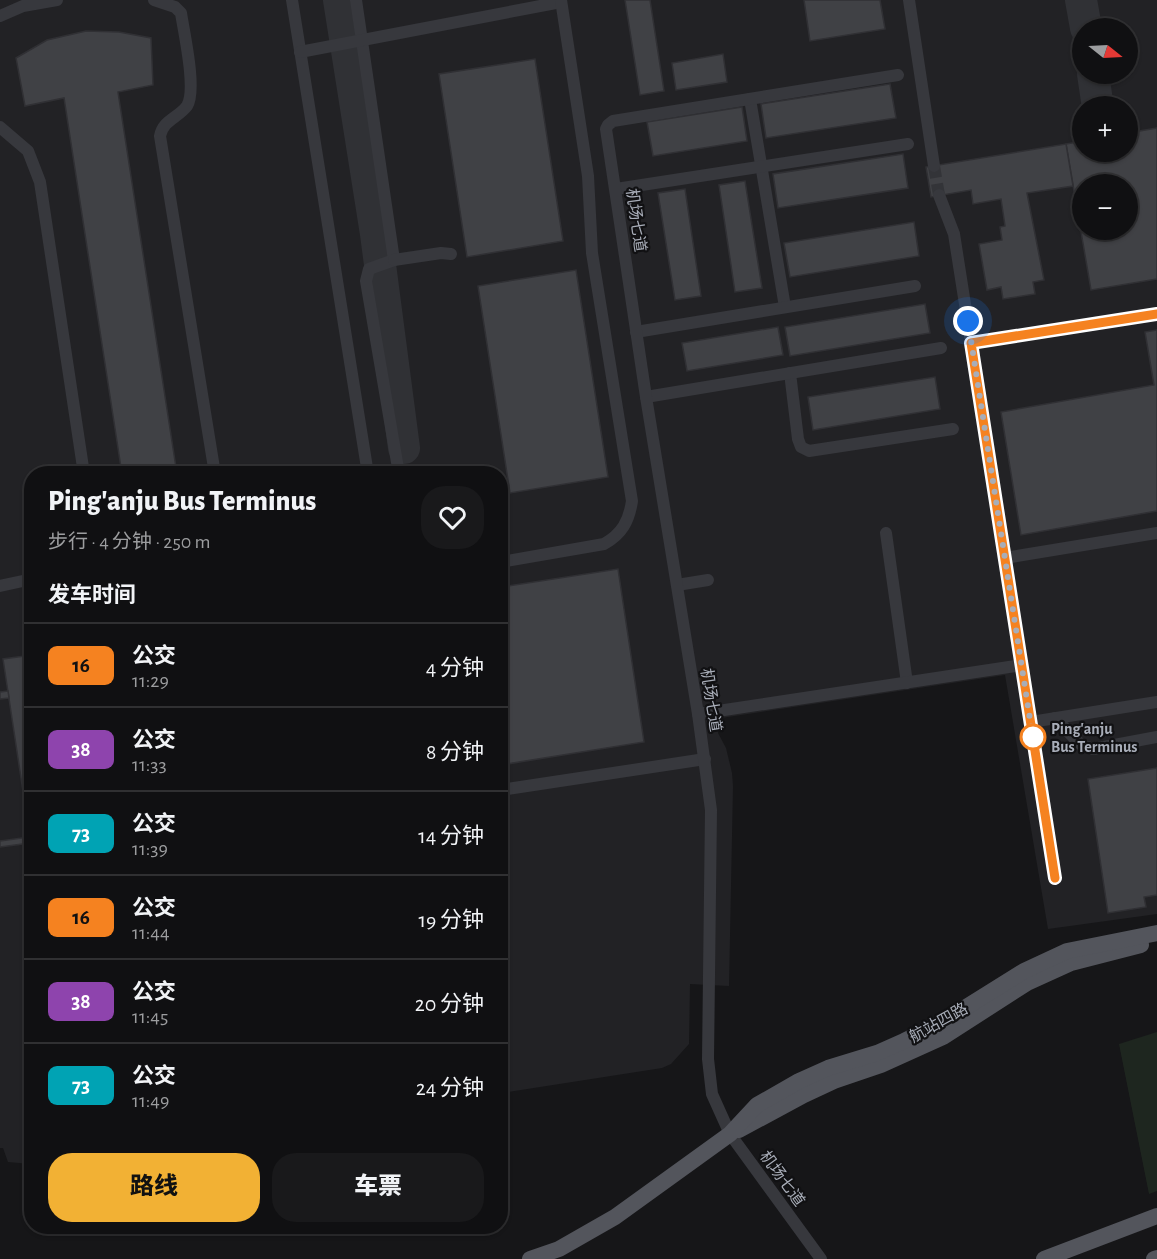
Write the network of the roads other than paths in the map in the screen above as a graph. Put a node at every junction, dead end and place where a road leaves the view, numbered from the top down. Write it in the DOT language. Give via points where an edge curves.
graph roads {
  1 [pos="57,0"];
  2 [pos="154,0"];
  3 [pos="292,0"];
  4 [pos="356,0"];
  5 [pos="909,0"];
  6 [pos="561,1"];
  7 [pos="0,16"];
  8 [pos="362,40"];
  9 [pos="300,52"];
  10 [pos="898,75"];
  11 [pos="750,99"];
  12 [pos="0,127"];
  13 [pos="908,144"];
  14 [pos="934,166"];
  15 [pos="762,167"];
  16 [pos="616,189"];
  17 [pos="939,195"];
  18 [pos="451,254"];
  19 [pos="394,260"];
  20 [pos="915,286"];
  21 [pos="785,307"];
  22 [pos="1157,314"];
  23 [pos="636,332"];
  24 [pos="971,343"];
  25 [pos="941,348"];
  26 [pos="790,373"];
  27 [pos="646,397"];
  28 [pos="953,429"];
  29 [pos="83,466"];
  30 [pos="213,466"];
  31 [pos="367,466"];
  32 [pos="398,466"];
  33 [pos="886,533"];
  34 [pos="1157,533"];
  35 [pos="1005,558"];
  36 [pos="508,561"];
  37 [pos="708,580"];
  38 [pos="24,581"];
  39 [pos="677,585"];
  40 [pos="0,586"];
  41 [pos="1022,665"];
  42 [pos="907,683"];
  43 [pos="1157,702"];
  44 [pos="698,714"];
  45 [pos="1055,718"];
  46 [pos="1030,723"];
  47 [pos="1157,737"];
  48 [pos="705,759"];
  49 [pos="508,789"];
  50 [pos="1055,878"];
  51 [pos="1157,933"];
  52 [pos="1157,944"];
  53 [pos="730,1134"];
  54 [pos="1157,1216"];
  55 [pos="530,1259"];
  56 [pos="821,1259"];
  57 [pos="1044,1259"];
  1 -- 7 [label="street" via="22,6"];
  2 -- 30 [label="street" via="181,13 192,87 186,107 164,124 160,136"];
  3 -- 9 [label="street"];
  4 -- 8 [label="street"];
  5 -- 14 [label="street"];
  6 -- 8 [label="street"];
  6 -- 36 [label="street" via="588,176 592,253 632,501 627,523 614,539 604,544"];
  8 -- 9 [label="street"];
  8 -- 19 [label="street"];
  9 -- 31 [label="street"];
  10 -- 11 [label="street"];
  11 -- 15 [label="street"];
  11 -- 16 [label="street, 机场七道" via="608,125"];
  12 -- 29 [label="street" via="28,151 40,182"];
  13 -- 15 [label="street"];
  15 -- 16 [label="street"];
  15 -- 21 [label="street"];
  16 -- 23 [label="street, 机场七道"];
  17 -- 24 [label="street" via="954,234"];
  18 -- 19 [label="street"];
  19 -- 32 [label="street" via="369,269 366,280"];
  20 -- 21 [label="street"];
  21 -- 23 [label="street"];
  22 -- 24 [label="street"];
  23 -- 27 [label="street, 机场七道"];
  24 -- 35 [label="street"];
  25 -- 26 [label="street"];
  26 -- 27 [label="street"];
  26 -- 28 [label="street" via="798,440 809,452"];
  27 -- 39 [label="street, 机场七道"];
  33 -- 42 [label="street"];
  34 -- 35 [label="street"];
  35 -- 41 [label="street"];
  37 -- 39 [label="street"];
  38 -- 40 [label="street"];
  39 -- 44 [label="street, 机场七道"];
  41 -- 42 [label="street"];
  41 -- 46 [label="street"];
  42 -- 44 [label="street"];
  43 -- 45 [label="street"];
  44 -- 48 [label="street, 机场七道"];
  45 -- 46 [label="street"];
  45 -- 47 [label="street" via="1080,744 1093,748"];
  46 -- 50 [label="street"];
  48 -- 49 [label="street"];
  48 -- 53 [label="street, 机场七道" via="711,810 708,1059 712,1094"];
  51 -- 53 [label="main road, 航站四路" via="1066,951 1024,971 939,1024 877,1053 799,1081 757,1105"];
  52 -- 53 [label="main road, 航站四路" via="1071,963 1028,983 943,1036 881,1065 834,1081"];
  53 -- 55 [label="main road, 航站四路" via="599,1227 559,1249"];
  53 -- 56 [label="street, 机场七道"];
  54 -- 57 [label="main road"];
}
